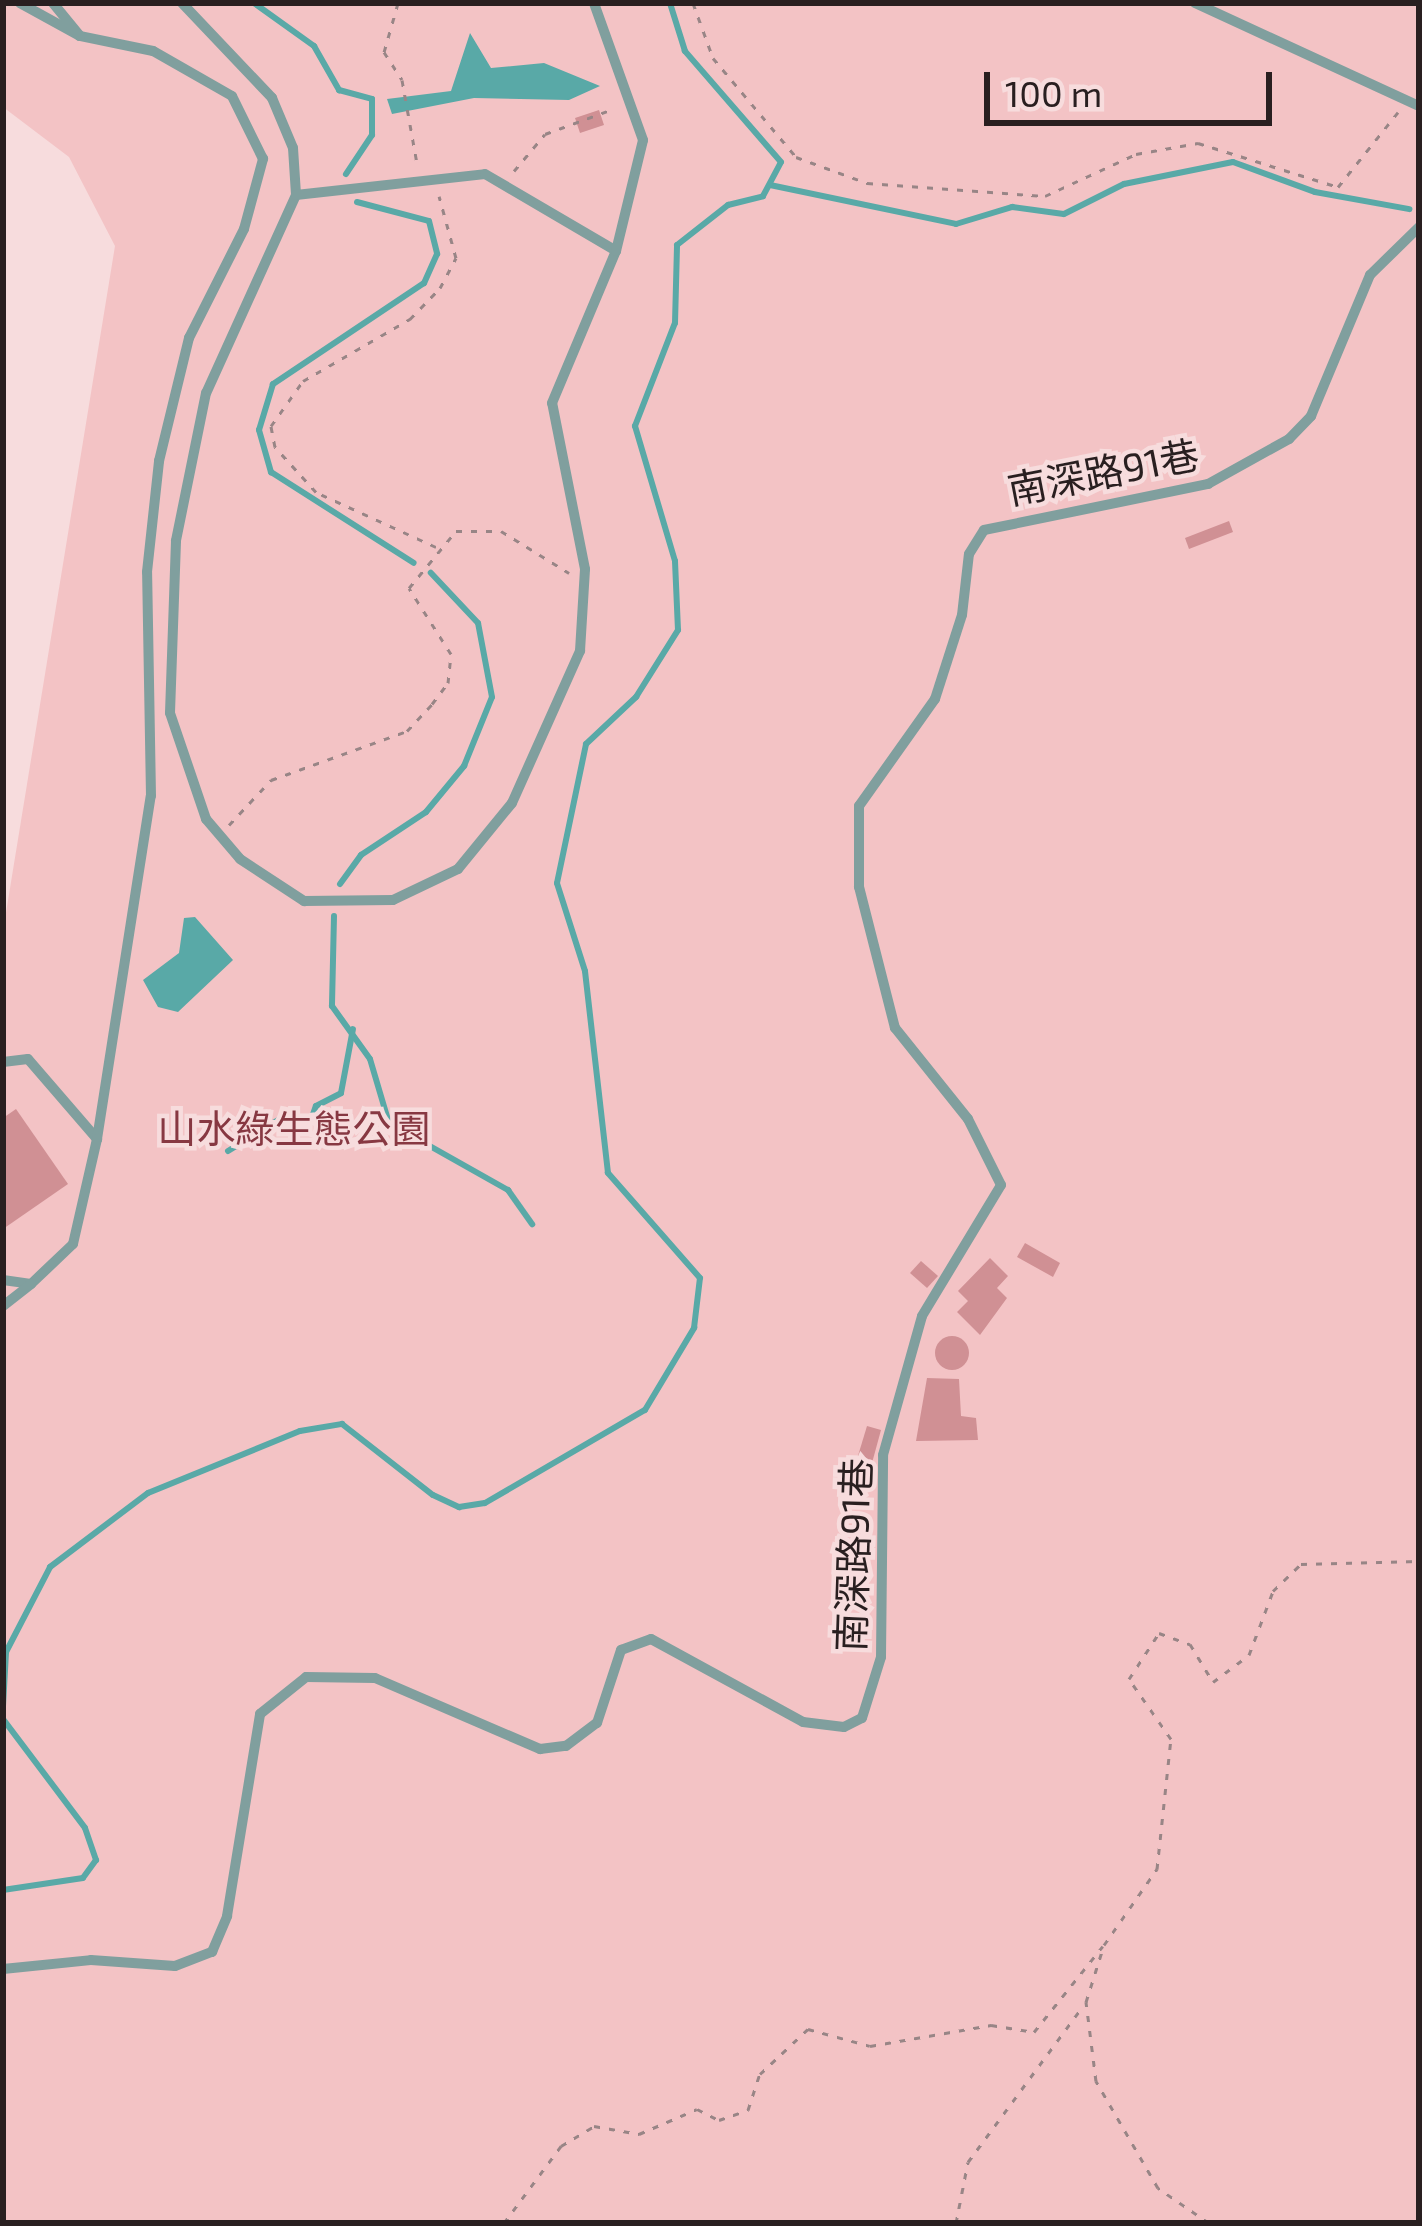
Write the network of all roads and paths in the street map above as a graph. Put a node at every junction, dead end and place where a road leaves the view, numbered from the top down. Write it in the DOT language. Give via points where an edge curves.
graph roads {
  1 [pos="20,3"];
  2 [pos="53,3"];
  3 [pos="182,3"];
  4 [pos="398,3"];
  5 [pos="594,3"];
  6 [pos="693,3"];
  7 [pos="1195,3"];
  8 [pos="80,36"];
  9 [pos="631,92"];
  10 [pos="1414,102"];
  11 [pos="424,178"];
  12 [pos="507,183"];
  13 [pos="296,195"];
  14 [pos="1419,227"];
  15 [pos="616,251"];
  16 [pos="436,547"];
  17 [pos="584,584"];
  18 [pos="219,835"];
  19 [pos="3,1062"];
  20 [pos="97,1139"];
  21 [pos="3,1280"];
  22 [pos="31,1285"];
  23 [pos="3,1306"];
  24 [pos="1419,1561"];
  25 [pos="1104,1945"];
  26 [pos="3,1969"];
  27 [pos="1086,2002"];
  28 [pos="505,2223"];
  29 [pos="956,2223"];
  30 [pos="1209,2223"];
  1 -- 8 [label="lane"];
  2 -- 8 [label="lane"];
  3 -- 13 [label="lane" via="272,98 293,148"];
  4 -- 11 [label="path" via="383,52 402,80"];
  5 -- 9 [label="lane"];
  6 -- 10 [label="path" via="713,58 796,157 867,183 1045,196 1136,154 1198,143 1338,187"];
  7 -- 10 [label="lane"];
  8 -- 20 [label="lane" via="153,51 232,96 263,159 244,230 189,338 159,460 147,572 151,796"];
  9 -- 12 [label="path" via="607,116 545,134"];
  9 -- 15 [label="lane" via="642,166"];
  11 -- 12 [label="lane" via="485,174"];
  11 -- 13 [label="lane"];
  11 -- 16 [label="path" via="455,234 456,259 440,288 410,320 303,381 271,425 275,447 316,491"];
  12 -- 15 [label="lane"];
  13 -- 18 [label="lane" via="206,393 176,541 170,713 187,775"];
  14 -- 26 [label="lane, 南深路91巷" via="1370,275 1311,416 1289,440 1208,484 1001,520 973,541 935,699 859,806 859,887 895,1028 968,1119 1001,1185 922,1316 883,1455 880,1657 862,1718 844,1726 803,1722 651,1639 621,1650 598,1723 553,1748 517,1746 375,1678 306,1677 260,1714 212,1952 176,1966 91,1960"];
  15 -- 17 [label="lane" via="552,403"];
  16 -- 17 [label="path" via="456,531 501,531"];
  16 -- 18 [label="path" via="409,588 451,653 448,683 406,731 271,780"];
  17 -- 18 [label="lane" via="580,651 512,803 458,869 393,900 304,901"];
  19 -- 20 [label="lane" via="28,1059"];
  20 -- 22 [label="lane" via="73,1244"];
  21 -- 22 [label="lane"];
  22 -- 23 [label="lane"];
  24 -- 25 [label="path" via="1301,1564 1273,1591 1249,1655 1213,1682 1190,1644 1159,1633 1129,1679 1171,1739 1157,1869"];
  25 -- 27 [label="path"];
  25 -- 28 [label="path" via="1034,2032 991,2026 871,2046 808,2029 760,2074 748,2110 719,2120 697,2109 639,2134 594,2126 561,2146"];
  27 -- 29 [label="path" via="968,2162"];
  27 -- 30 [label="path" via="1096,2080 1158,2188"];
}
